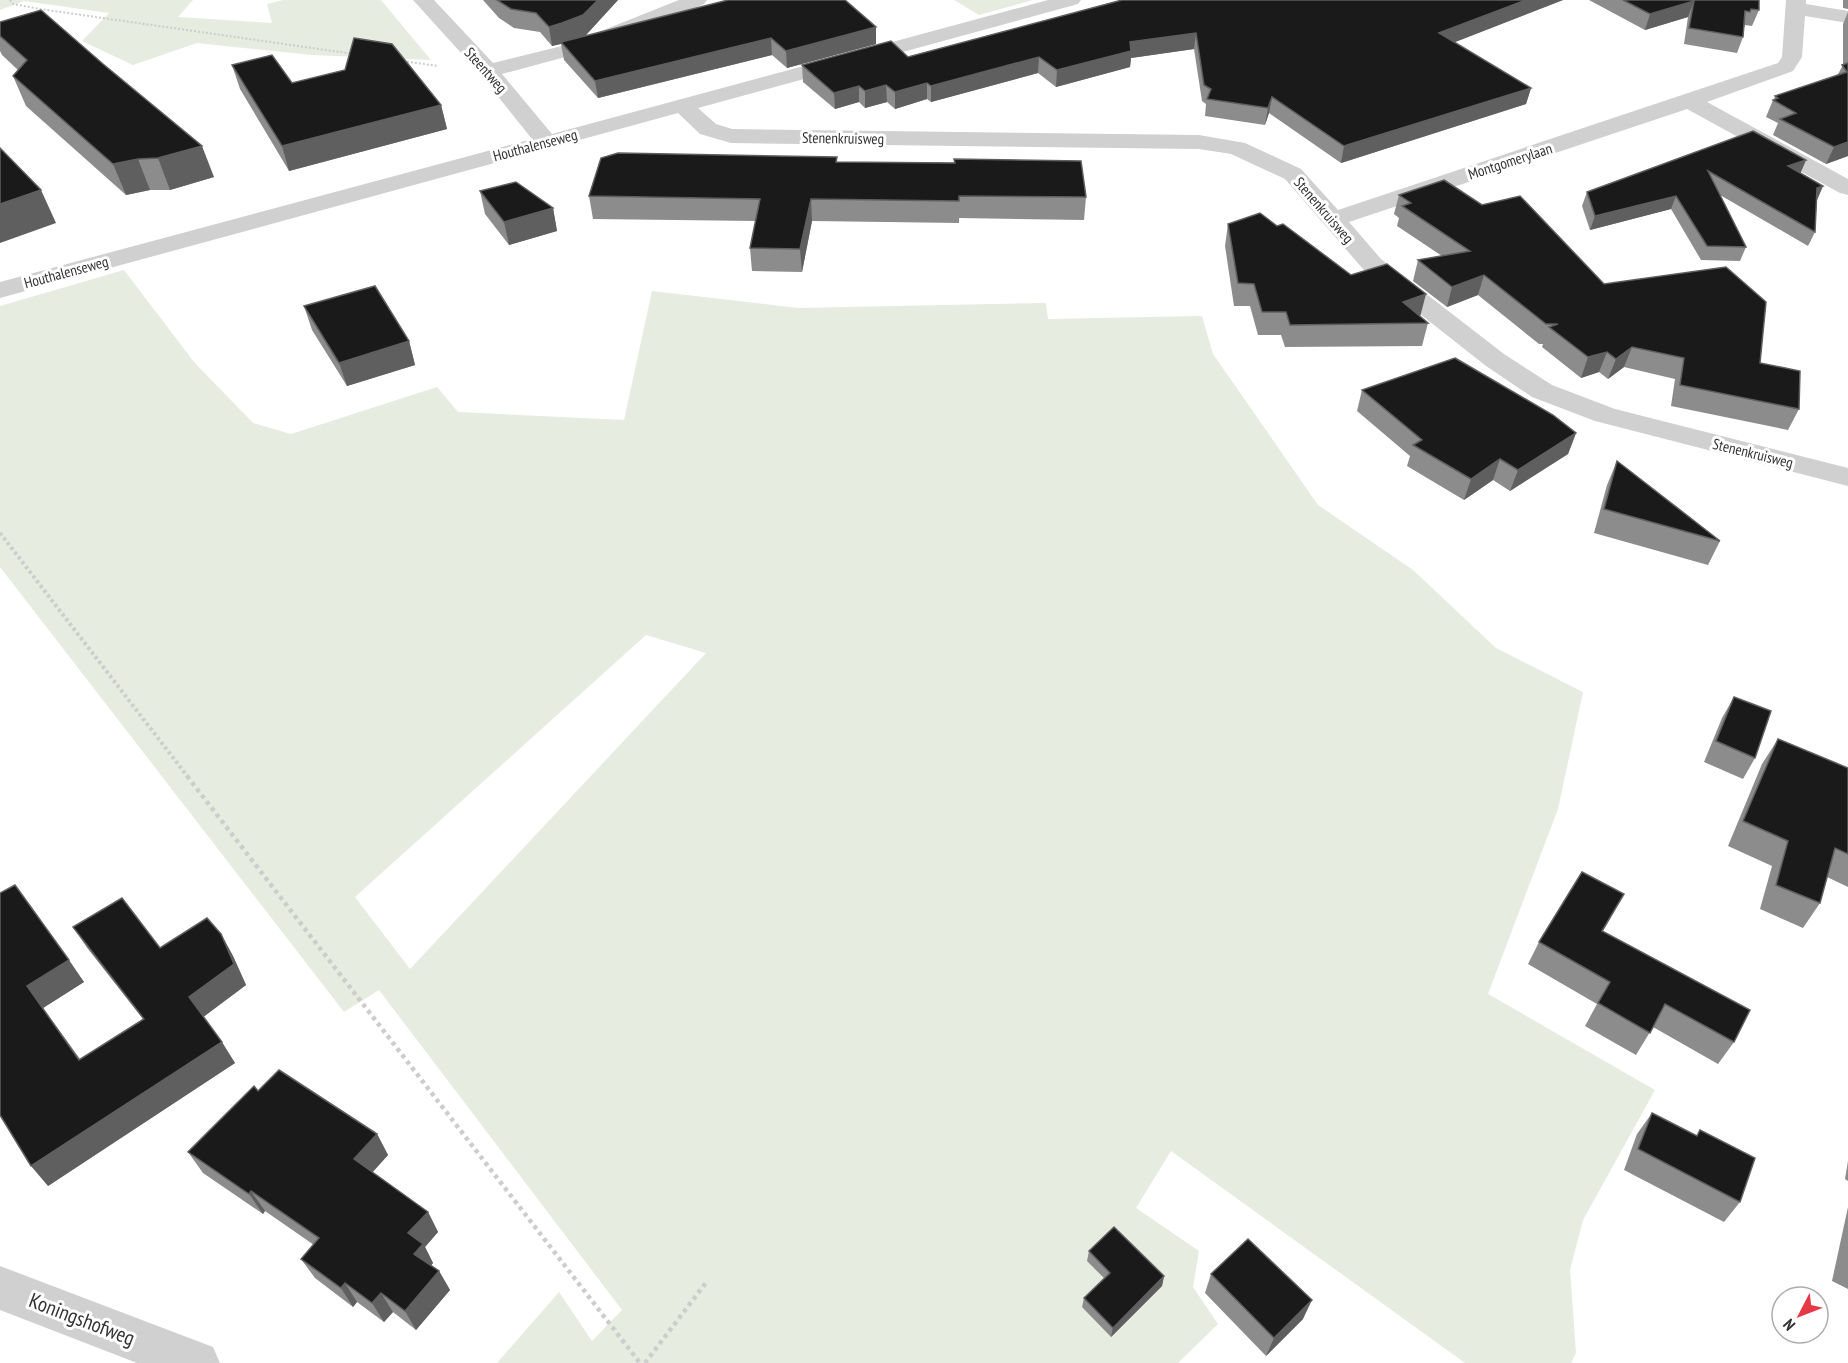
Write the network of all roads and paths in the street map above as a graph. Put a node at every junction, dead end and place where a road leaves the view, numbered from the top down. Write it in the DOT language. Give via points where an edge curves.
graph roads {
  1 [pos="10,0"];
  2 [pos="423,0"];
  3 [pos="697,0"];
  4 [pos="1071,0"];
  5 [pos="1795,4"];
  6 [pos="1848,17"];
  7 [pos="361,55"];
  8 [pos="395,59"];
  9 [pos="483,67"];
  10 [pos="1688,101"];
  11 [pos="683,106"];
  12 [pos="547,142"];
  13 [pos="1848,188"];
  14 [pos="1332,220"];
  15 [pos="0,290"];
  16 [pos="1848,477"];
  17 [pos="0,533"];
  18 [pos="708,1280"];
  19 [pos="0,1288"];
  20 [pos="197,1363"];
  21 [pos="640,1363"];
  22 [pos="645,1363"];
  1 -- 7 [label="path" via="40,9"];
  2 -- 9 [label="street, Steentweg"];
  3 -- 9 [label="street" via="573,49"];
  4 -- 11 [label="street, Houthalenseweg"];
  5 -- 6 [label="street"];
  5 -- 10 [label="street, Montgomerylaan" via="1792,57 1785,67"];
  8 -- 9 [label="path" via="445,67"];
  9 -- 12 [label="street, Steentweg"];
  10 -- 13 [label="street"];
  10 -- 14 [label="street, Montgomerylaan"];
  11 -- 12 [label="street, Houthalenseweg"];
  11 -- 14 [label="street, Stenenkruisweg" via="708,129 731,136 1199,141 1237,148 1293,174"];
  12 -- 15 [label="street, Houthalenseweg"];
  14 -- 16 [label="street, Stenenkruisweg" via="1372,264 1495,360 1542,391 1605,415"];
  17 -- 21 [label="path"];
  18 -- 22 [label="path"];
  19 -- 20 [label="street, Koningshofweg"];
}
